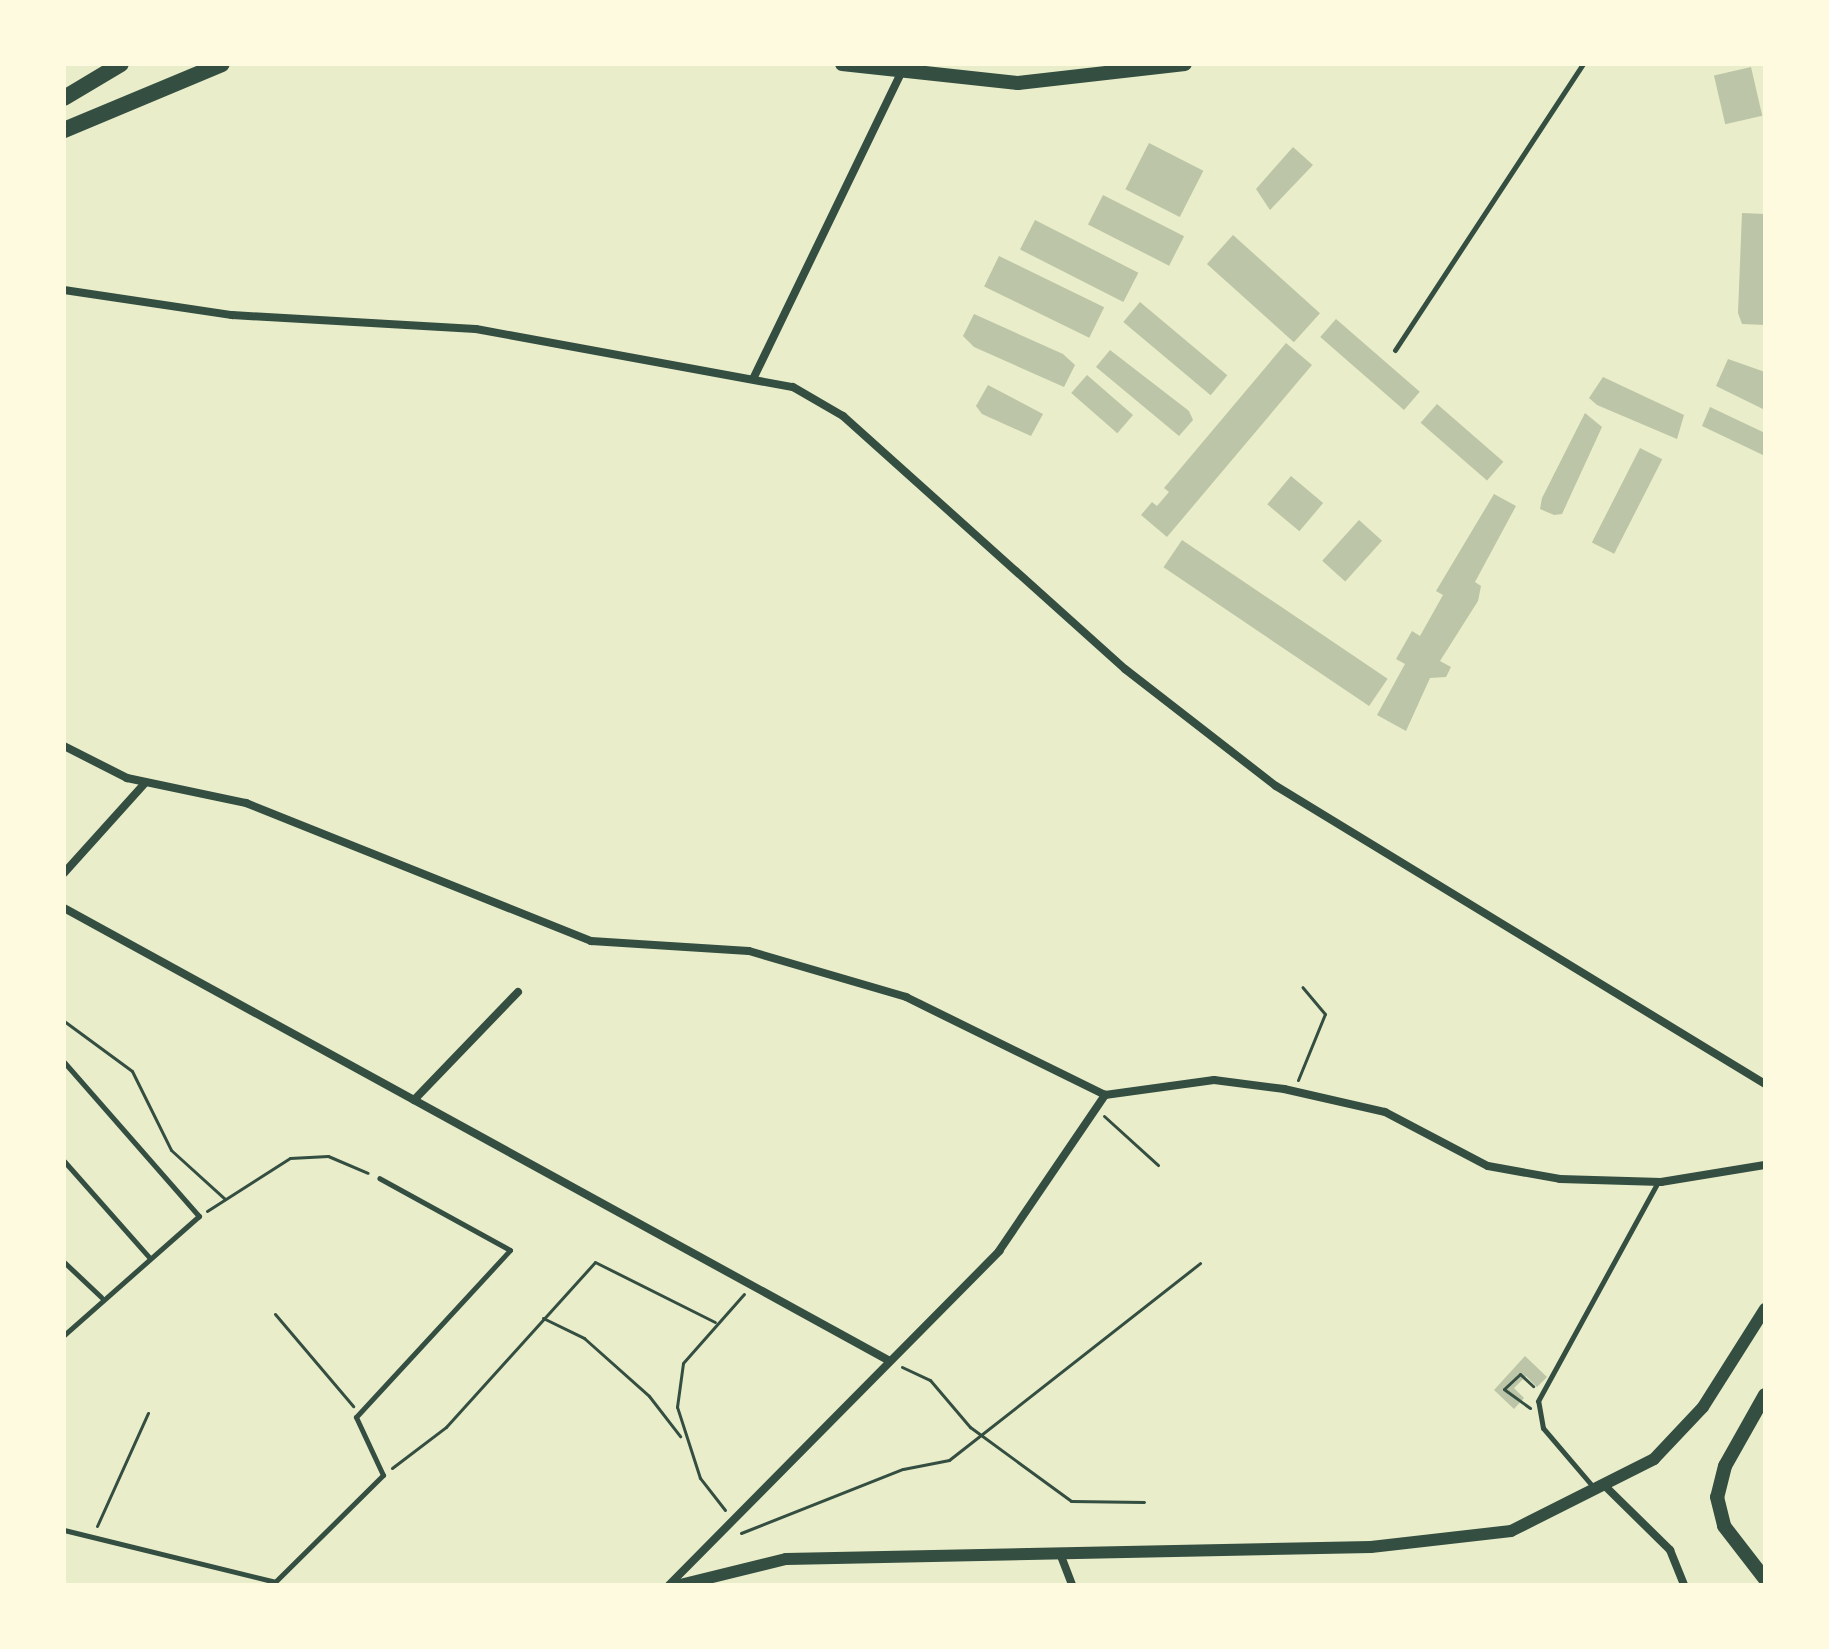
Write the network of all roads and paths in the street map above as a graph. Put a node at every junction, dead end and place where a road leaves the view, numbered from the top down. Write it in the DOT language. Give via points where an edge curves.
graph roads {
  1 [pos="121,64"];
  2 [pos="222,64"];
  3 [pos="842,64"];
  4 [pos="1185,64"];
  5 [pos="1583,64"];
  6 [pos="900,75"];
  7 [pos="64,98"];
  8 [pos="64,130"];
  9 [pos="64,290"];
  10 [pos="1395,350"];
  11 [pos="754,377"];
  12 [pos="64,746"];
  13 [pos="146,782"];
  14 [pos="64,873"];
  15 [pos="64,908"];
  16 [pos="1302,987"];
  17 [pos="518,992"];
  18 [pos="64,1021"];
  19 [pos="64,1062"];
  20 [pos="1765,1084"];
  21 [pos="1296,1092"];
  22 [pos="1105,1095"];
  23 [pos="414,1100"];
  24 [pos="1104,1116"];
  25 [pos="64,1161"];
  26 [pos="1158,1165"];
  27 [pos="1765,1165"];
  28 [pos="379,1178"];
  29 [pos="1658,1182"];
  30 [pos="225,1199"];
  31 [pos="199,1216"];
  32 [pos="149,1257"];
  33 [pos="64,1262"];
  34 [pos="1200,1263"];
  35 [pos="752,1286"];
  36 [pos="101,1297"];
  37 [pos="1765,1309"];
  38 [pos="275,1314"];
  39 [pos="543,1318"];
  40 [pos="715,1322"];
  41 [pos="64,1335"];
  42 [pos="888,1360"];
  43 [pos="1537,1390"];
  44 [pos="1765,1395"];
  45 [pos="1531,1408"];
  46 [pos="148,1413"];
  47 [pos="360,1414"];
  48 [pos="983,1437"];
  49 [pos="682,1439"];
  50 [pos="380,1478"];
  51 [pos="1601,1489"];
  52 [pos="1144,1502"];
  53 [pos="733,1520"];
  54 [pos="64,1530"];
  55 [pos="92,1537"];
  56 [pos="714,1539"];
  57 [pos="1061,1556"];
  58 [pos="1765,1579"];
  59 [pos="669,1585"];
  60 [pos="680,1585"];
  61 [pos="1072,1585"];
  62 [pos="1684,1585"];
  1 -- 7 [label="main road"];
  2 -- 8 [label="main road"];
  3 -- 6 [label="main road"];
  4 -- 6 [label="main road" via="1046,82"];
  5 -- 10 [label="lane"];
  6 -- 11 [label="street"];
  9 -- 11 [label="street" via="232,315 476,329"];
  11 -- 20 [label="street" via="793,387 843,416 1125,669 1276,786"];
  12 -- 13 [label="street"];
  13 -- 14 [label="street"];
  13 -- 22 [label="street" via="246,803 591,941 749,951 906,997"];
  15 -- 23 [label="street"];
  16 -- 21 [label="path" via="1325,1014"];
  17 -- 23 [label="street"];
  18 -- 30 [label="path" via="132,1071 171,1150"];
  19 -- 31 [label="lane"];
  21 -- 22 [label="street" via="1214,1080"];
  21 -- 29 [label="street" via="1385,1112 1449,1150 1508,1171"];
  22 -- 42 [label="street" via="1013,1236"];
  23 -- 35 [label="street"];
  24 -- 26 [label="path"];
  25 -- 32 [label="lane"];
  27 -- 29 [label="street"];
  28 -- 30 [label="path" via="328,1156 290,1158"];
  28 -- 47 [label="lane" via="510,1250"];
  29 -- 51 [label="lane" via="1538,1401 1543,1428"];
  30 -- 31 [label="path"];
  31 -- 32 [label="lane"];
  32 -- 36 [label="lane"];
  33 -- 36 [label="lane"];
  34 -- 48 [label="path" via="1041,1383"];
  35 -- 40 [label="path"];
  35 -- 42 [label="street"];
  36 -- 41 [label="lane"];
  37 -- 51 [label="street" via="1678,1438"];
  38 -- 47 [label="path"];
  39 -- 40 [label="path" via="595,1262"];
  39 -- 49 [label="path" via="584,1338 649,1396"];
  39 -- 50 [label="path" via="446,1427"];
  40 -- 49 [label="path" via="683,1363"];
  42 -- 48 [label="path" via="930,1380"];
  42 -- 53 [label="street"];
  43 -- 45 [label="path" via="1520,1374 1504,1389"];
  44 -- 58 [label="main road" via="1725,1466 1717,1497 1724,1526"];
  46 -- 55 [label="path"];
  47 -- 50 [label="lane" via="358,1432"];
  48 -- 52 [label="path" via="1071,1501"];
  48 -- 56 [label="path" via="949,1460 903,1469 779,1523"];
  49 -- 53 [label="path" via="700,1478"];
  50 -- 55 [label="lane" via="275,1582"];
  51 -- 57 [label="street" via="1548,1519 1460,1542"];
  51 -- 62 [label="street" via="1670,1550"];
  53 -- 56 [label="street"];
  54 -- 55 [label="lane"];
  56 -- 59 [label="street"];
  57 -- 60 [label="street" via="786,1559"];
  57 -- 61 [label="street"];
}
